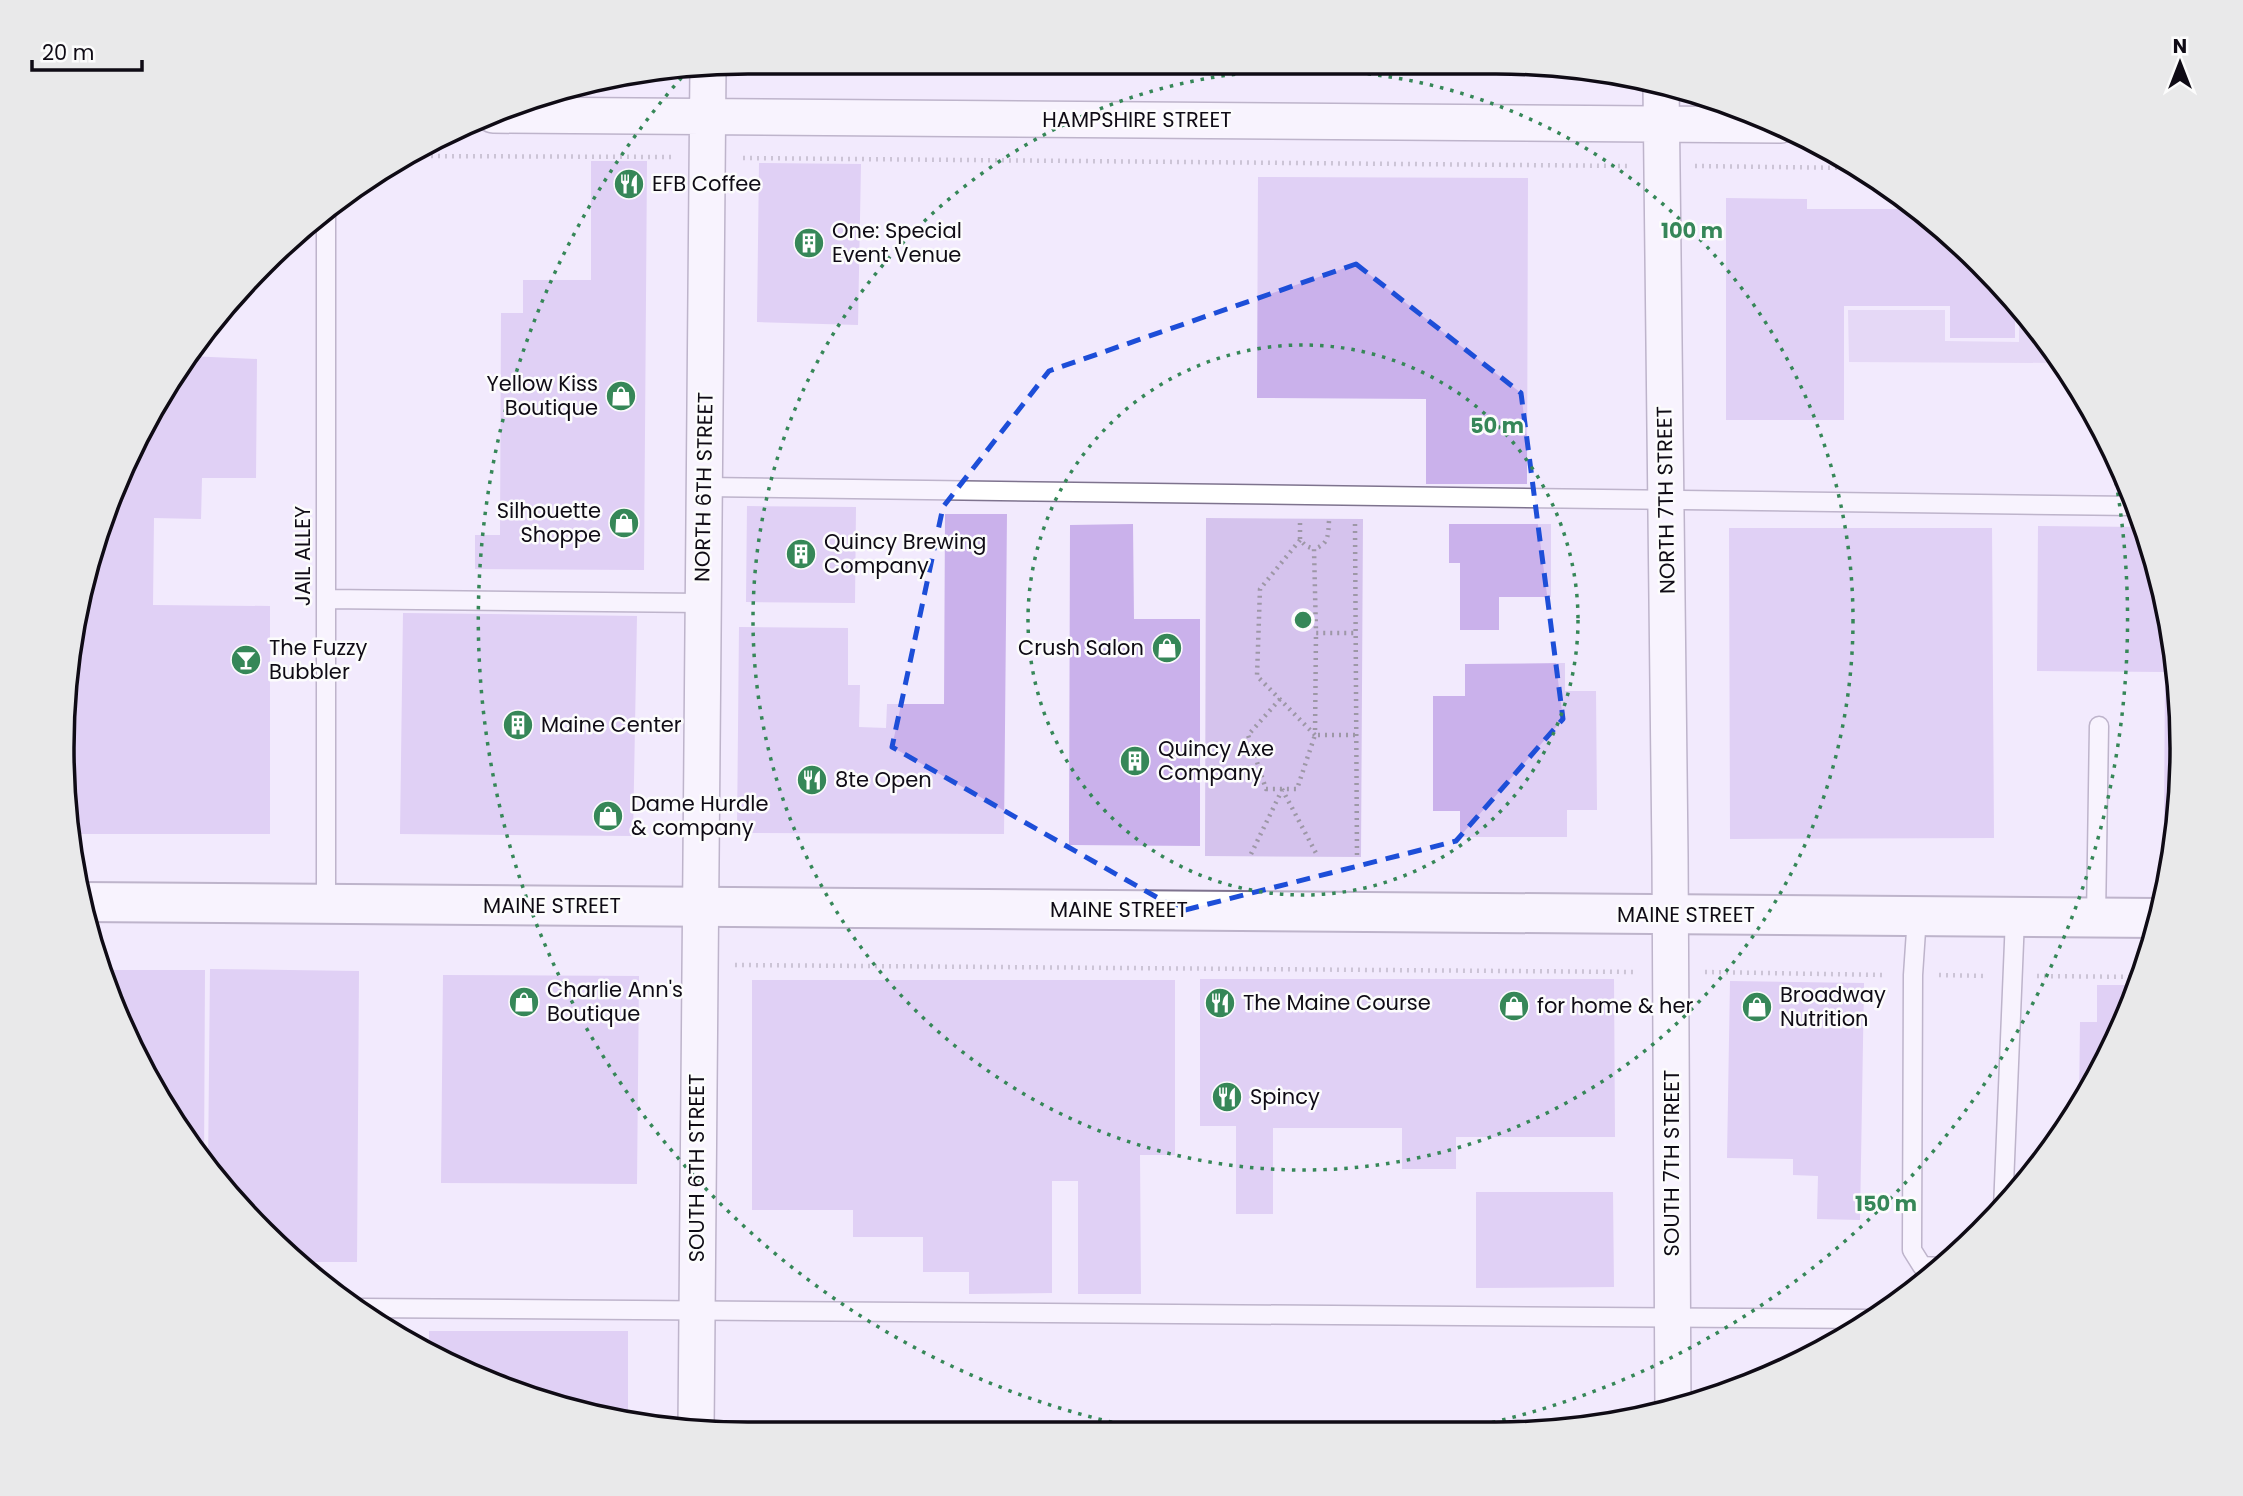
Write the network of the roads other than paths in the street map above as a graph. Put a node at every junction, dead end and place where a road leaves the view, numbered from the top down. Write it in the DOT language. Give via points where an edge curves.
graph roads {
  1 [pos="708,75"];
  2 [pos="1661,94"];
  3 [pos="515,115"];
  4 [pos="708,117"];
  5 [pos="1661,124"];
  6 [pos="1752,125"];
  7 [pos="326,222"];
  8 [pos="704,487"];
  9 [pos="1666,498"];
  10 [pos="2124,506"];
  11 [pos="326,599"];
  12 [pos="702,603"];
  13 [pos="2099,726"];
  14 [pos="91,902"];
  15 [pos="326,904"];
  16 [pos="699,907"];
  17 [pos="1671,915"];
  18 [pos="1917,916"];
  19 [pos="2015,918"];
  20 [pos="2096,918"];
  21 [pos="2148,918"];
  22 [pos="2004,1191"];
  23 [pos="1926,1266"];
  24 [pos="372,1308"];
  25 [pos="696,1312"];
  26 [pos="1673,1317"];
  27 [pos="1854,1319"];
  28 [pos="1673,1399"];
  29 [pos="695,1420"];
  1 -- 4 [label="street, NORTH 6TH STREET"];
  2 -- 5 [label="street, NORTH 7TH STREET"];
  3 -- 4 [label="street, HAMPSHIRE STREET"];
  4 -- 5 [label="street, HAMPSHIRE STREET"];
  4 -- 8 [label="street, NORTH 6TH STREET"];
  5 -- 6 [label="street, HAMPSHIRE STREET"];
  5 -- 9 [label="street, NORTH 7TH STREET"];
  7 -- 11 [label="lane, JAIL ALLEY"];
  8 -- 9 [label="lane"];
  8 -- 12 [label="street, NORTH 6TH STREET"];
  9 -- 10 [label="lane"];
  9 -- 17 [label="street, NORTH 7TH STREET"];
  11 -- 12 [label="lane"];
  11 -- 15 [label="lane, JAIL ALLEY"];
  12 -- 16 [label="street, NORTH 6TH STREET"];
  13 -- 20 [label="lane"];
  14 -- 15 [label="street, MAINE STREET"];
  15 -- 16 [label="street, MAINE STREET"];
  16 -- 17 [label="street, MAINE STREET"];
  16 -- 25 [label="street, SOUTH 6TH STREET"];
  17 -- 18 [label="street, MAINE STREET"];
  17 -- 26 [label="street, SOUTH 7TH STREET"];
  18 -- 19 [label="street, MAINE STREET"];
  18 -- 23 [label="lane" via="1912,1251"];
  19 -- 20 [label="street, MAINE STREET"];
  19 -- 22 [label="lane"];
  20 -- 21 [label="street, MAINE STREET"];
  24 -- 25 [label="lane"];
  25 -- 26 [label="lane"];
  25 -- 29 [label="street, SOUTH 6TH STREET"];
  26 -- 27 [label="lane"];
  26 -- 28 [label="street, SOUTH 7TH STREET"];
}
